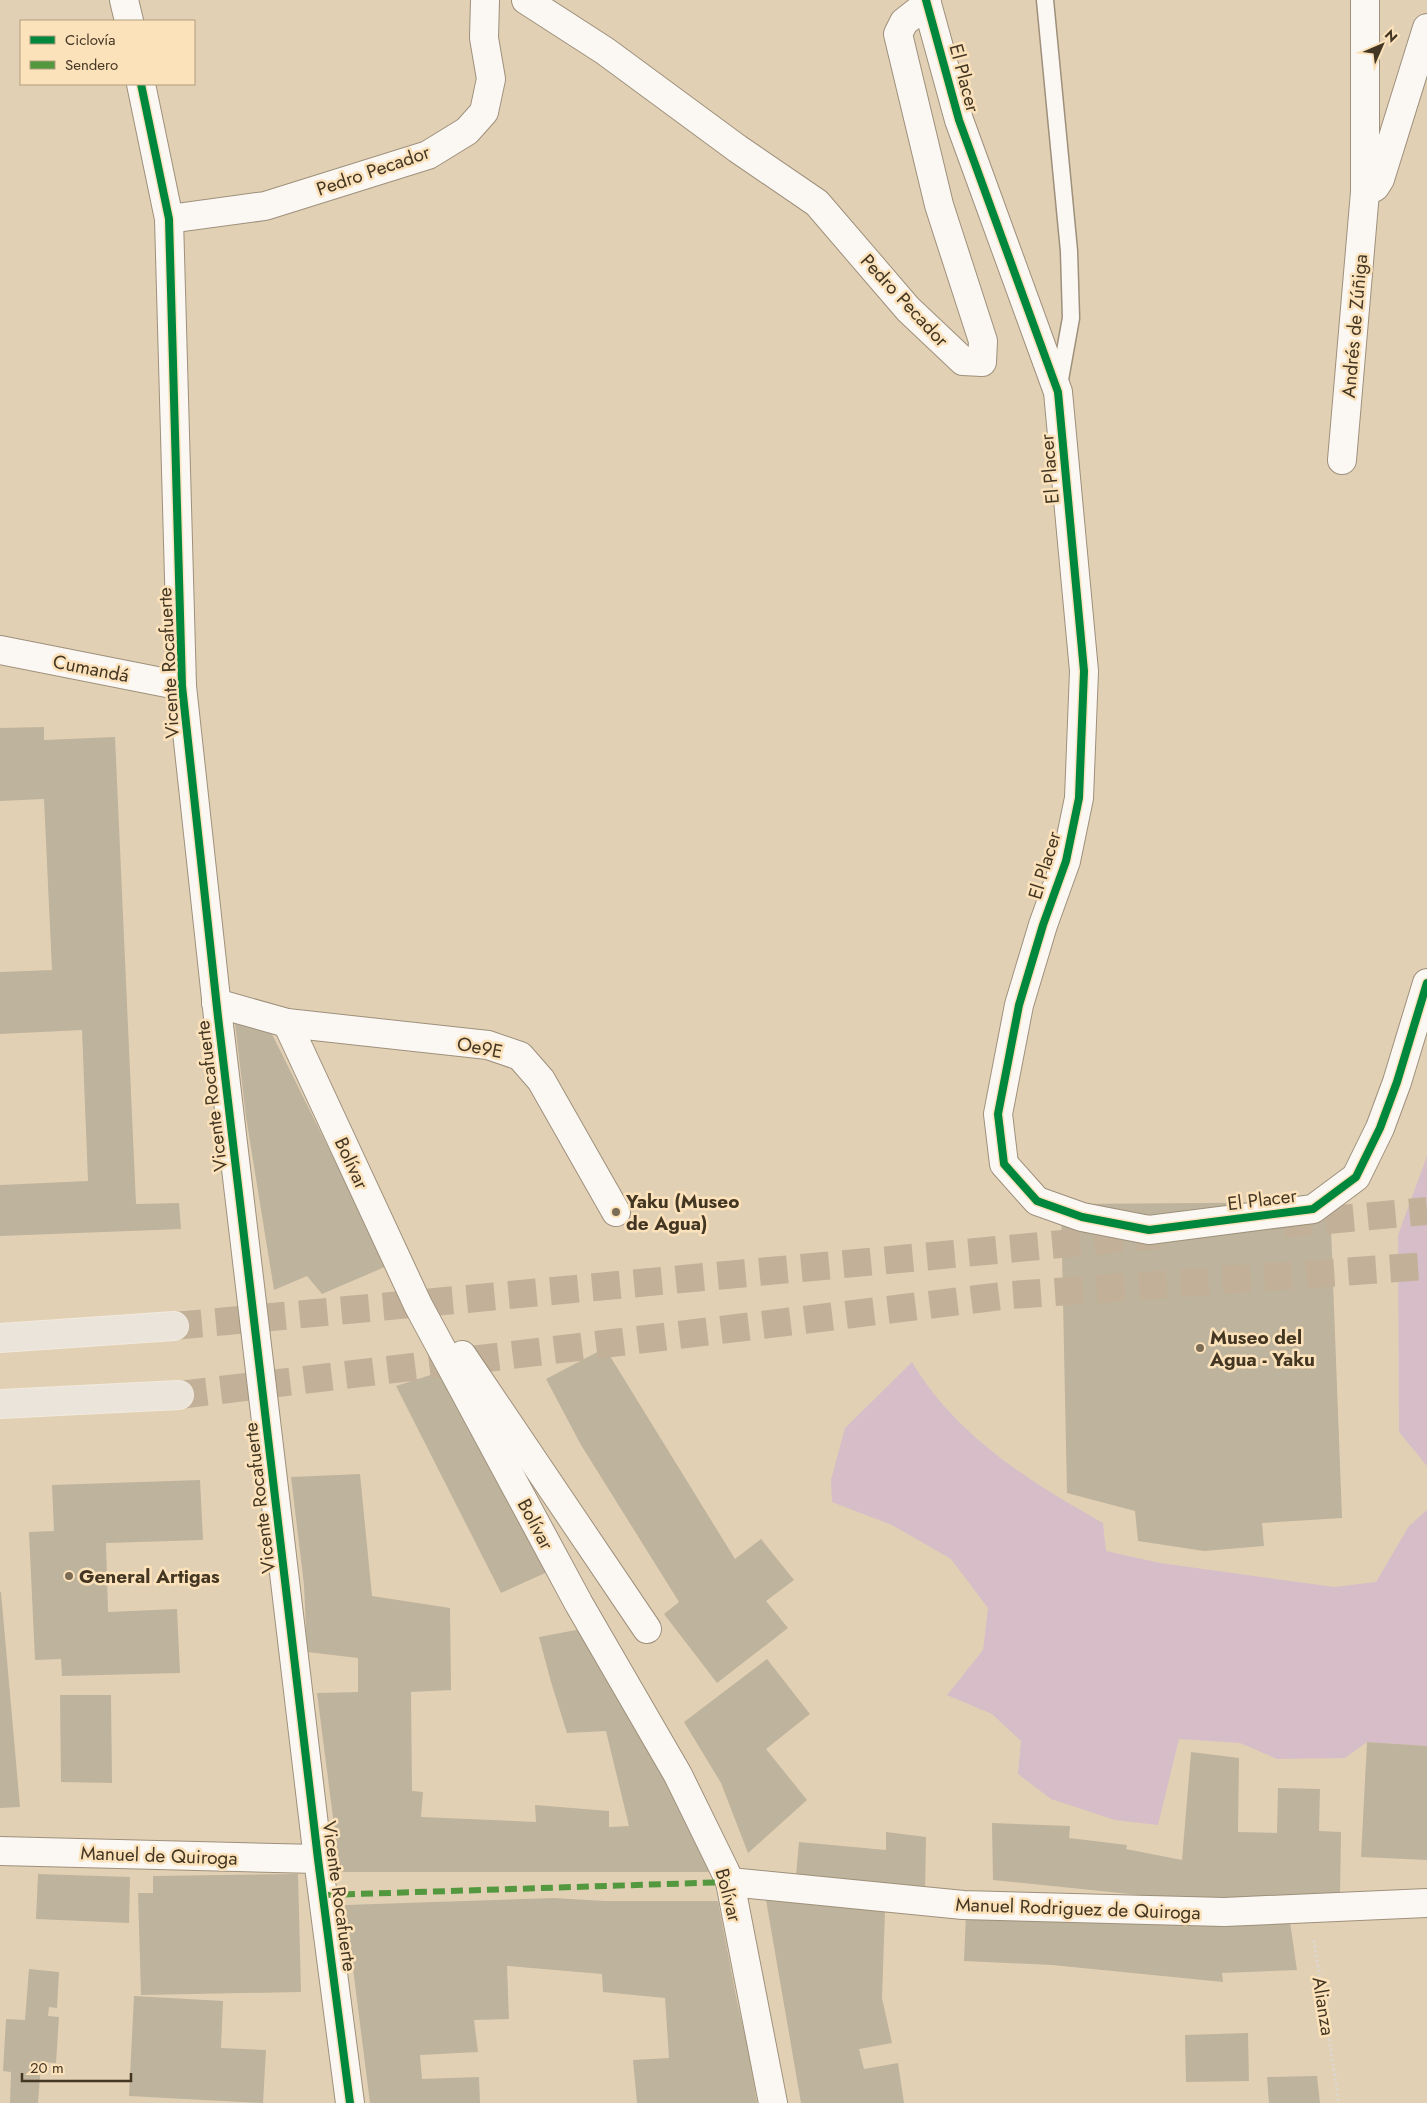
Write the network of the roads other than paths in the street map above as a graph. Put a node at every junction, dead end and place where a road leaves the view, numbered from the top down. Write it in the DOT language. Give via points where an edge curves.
graph roads {
  1 [pos="124,0"];
  2 [pos="485,0"];
  3 [pos="526,0"];
  4 [pos="1045,0"];
  5 [pos="1365,0"];
  6 [pos="927,2"];
  7 [pos="129,20"];
  8 [pos="1427,28"];
  9 [pos="141,85"];
  10 [pos="1365,192"];
  11 [pos="169,219"];
  12 [pos="1058,392"];
  13 [pos="1342,460"];
  14 [pos="0,650"];
  15 [pos="182,686"];
  16 [pos="1427,983"];
  17 [pos="216,1003"];
  18 [pos="287,1023"];
  19 [pos="616,1212"];
  20 [pos="418,1305"];
  21 [pos="174,1326"];
  22 [pos="0,1338"];
  23 [pos="179,1395"];
  24 [pos="0,1404"];
  25 [pos="647,1629"];
  26 [pos="0,1851"];
  27 [pos="318,1859"];
  28 [pos="730,1882"];
  29 [pos="1427,1903"];
  30 [pos="350,2103"];
  31 [pos="773,2103"];
  1 -- 7 [label="street"];
  2 -- 11 [label="street, Pedro Pecador" via="484,38 491,79 484,112 467,131 428,155 265,206"];
  3 -- 6 [label="street, Pedro Pecador" via="605,51 817,203 908,309 963,361 982,362 983,341 939,205 898,34 904,22"];
  4 -- 12 [label="lane" via="1070,251 1071,318"];
  5 -- 10 [label="street, Andrés de Zúñiga"];
  6 -- 12 [label="street, El Placer" via="959,120"];
  8 -- 10 [label="street" via="1380,179 1375,187"];
  9 -- 11 [label="street, Vicente Rocafuerte"];
  10 -- 13 [label="street, Andrés de Zúñiga"];
  11 -- 15 [label="street, Vicente Rocafuerte"];
  12 -- 16 [label="street, El Placer" via="1084,671 1079,798 1066,861 1019,1005 998,1114 1004,1164 1037,1201 1082,1217 1149,1230 1313,1209 1356,1177 1398,1082"];
  14 -- 15 [label="street, Cumandá"];
  15 -- 17 [label="street, Vicente Rocafuerte"];
  17 -- 18 [label="street"];
  17 -- 27 [label="street, Vicente Rocafuerte"];
  18 -- 19 [label="street, Oe9E" via="488,1045 520,1056 541,1080"];
  18 -- 20 [label="street, Bolívar"];
  20 -- 25 [label="street" via="435,1315"];
  20 -- 28 [label="street, Bolívar" via="579,1604 678,1775"];
  21 -- 22 [label="main road"];
  23 -- 24 [label="main road"];
  26 -- 27 [label="street, Manuel de Quiroga"];
  27 -- 30 [label="street, Vicente Rocafuerte"];
  28 -- 29 [label="street, Manuel Rodriguez de Quiroga" via="962,1905 1224,1912"];
  28 -- 31 [label="street, Bolívar"];
}
